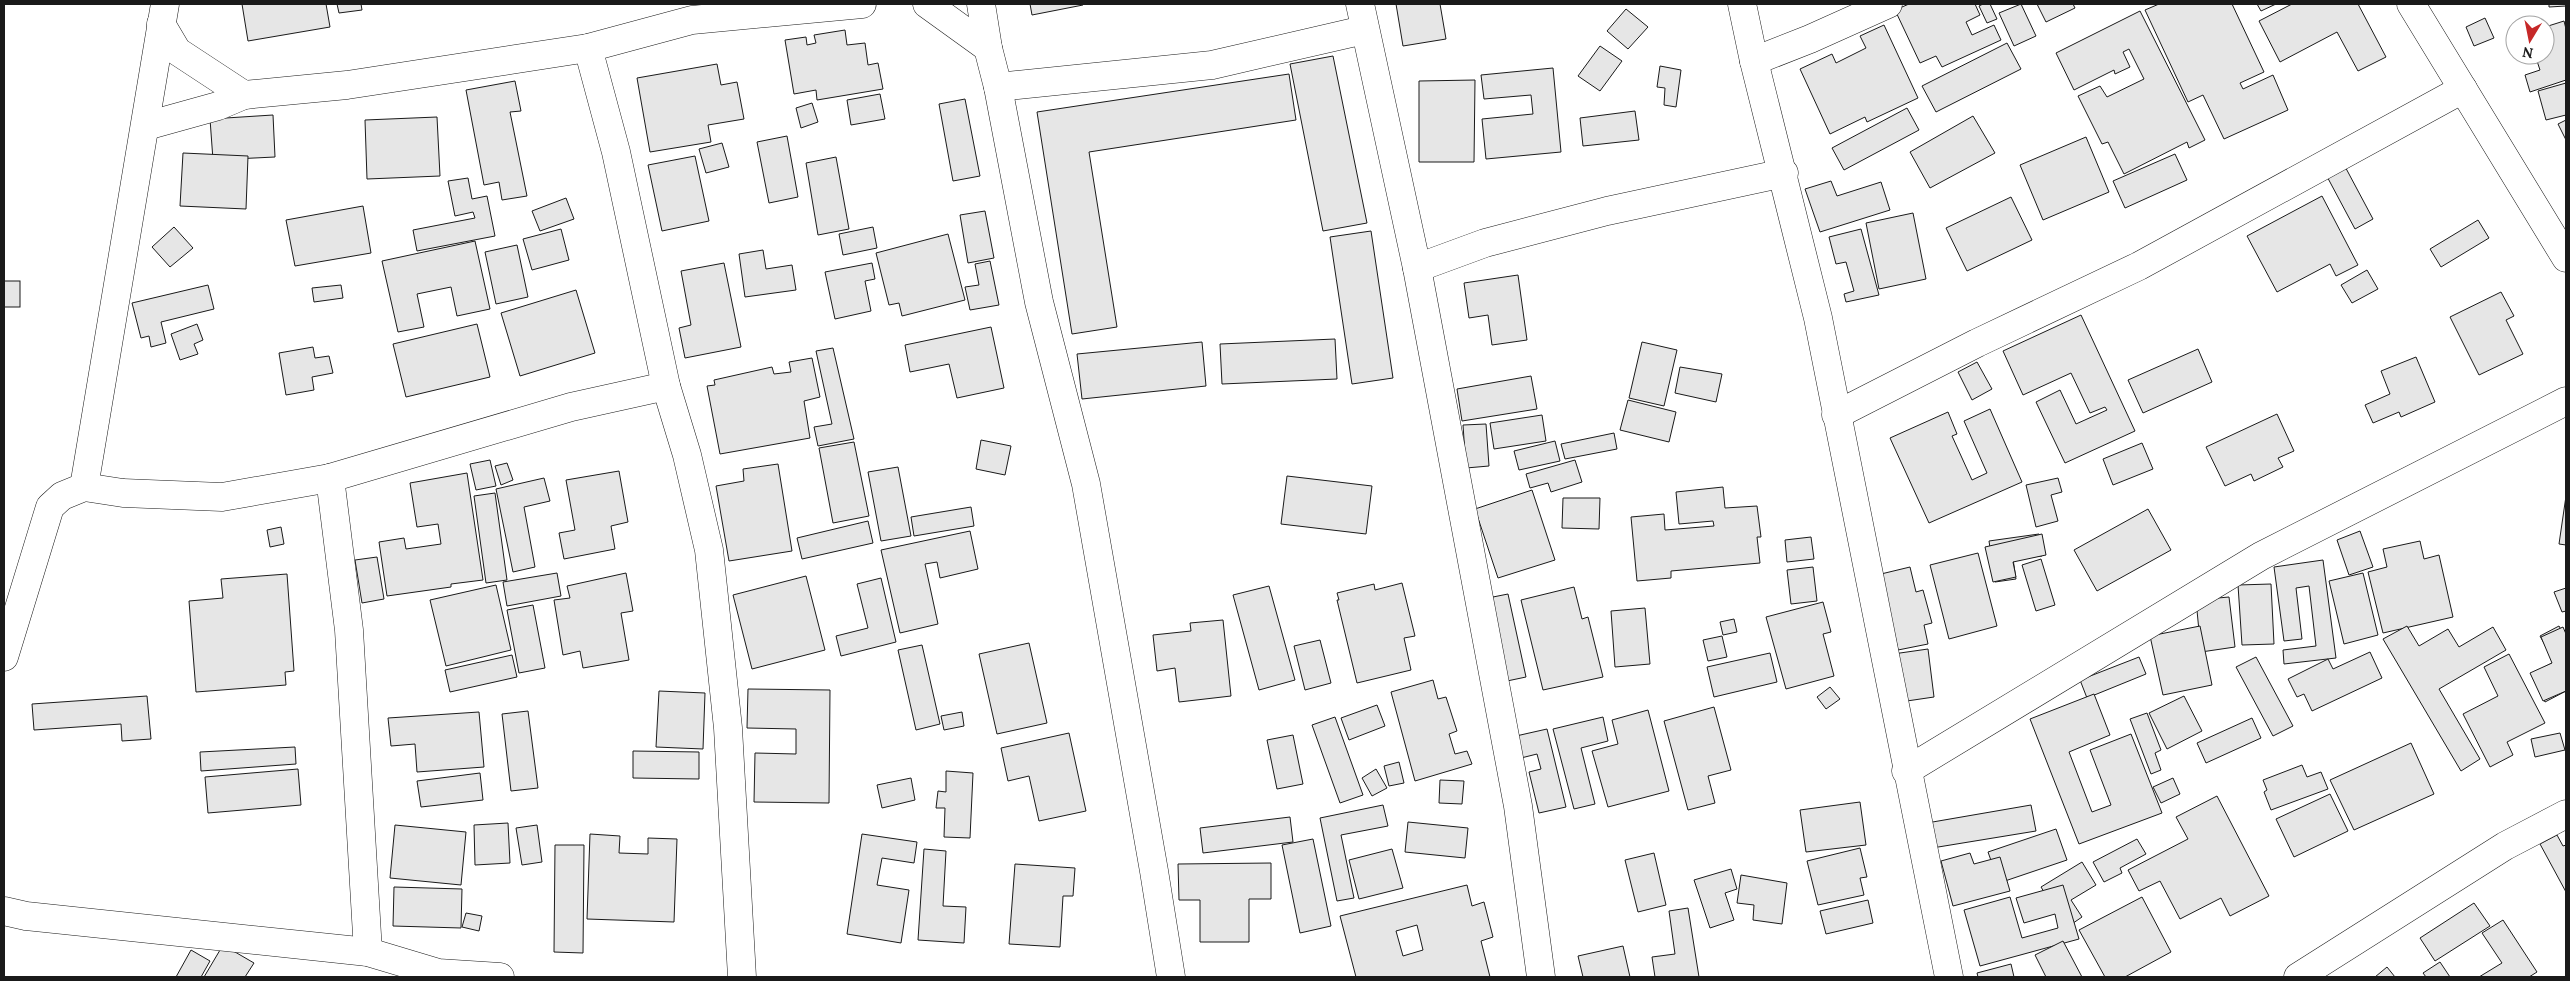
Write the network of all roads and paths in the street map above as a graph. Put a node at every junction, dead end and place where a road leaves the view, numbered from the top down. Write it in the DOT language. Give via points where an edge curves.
graph roads {
  1 [pos="862,4"];
  2 [pos="927,4"];
  3 [pos="981,4"];
  4 [pos="1360,4"];
  5 [pos="1742,4"];
  6 [pos="1888,4"];
  7 [pos="2411,4"];
  8 [pos="163,14"];
  9 [pos="1364,30"];
  10 [pos="588,48"];
  11 [pos="988,48"];
  12 [pos="1754,60"];
  13 [pos="998,87"];
  14 [pos="2463,89"];
  15 [pos="244,95"];
  16 [pos="146,126"];
  17 [pos="1784,173"];
  18 [pos="2566,258"];
  19 [pos="1417,268"];
  20 [pos="666,386"];
  21 [pos="2566,401"];
  22 [pos="1836,415"];
  23 [pos="330,478"];
  24 [pos="84,487"];
  25 [pos="4,657"];
  26 [pos="1906,771"];
  27 [pos="2566,814"];
  28 [pos="4,911"];
  29 [pos="368,952"];
  30 [pos="438,975"];
  31 [pos="500,977"];
  32 [pos="742,977"];
  33 [pos="1171,977"];
  34 [pos="1541,977"];
  35 [pos="1948,977"];
  36 [pos="2298,977"];
  1 -- 10 [label="street" via="692,20"];
  2 -- 11 [label="street"];
  3 -- 11 [label="street"];
  4 -- 9 [label="street"];
  5 -- 12 [label="street"];
  6 -- 12 [label="street"];
  7 -- 14 [label="street"];
  8 -- 15 [label="street" via="177,51"];
  8 -- 16 [label="street"];
  9 -- 13 [label="street" via="1212,65"];
  9 -- 19 [label="street"];
  10 -- 15 [label="street" via="347,85"];
  10 -- 20 [label="street" via="616,152"];
  11 -- 13 [label="street"];
  12 -- 17 [label="street"];
  13 -- 33 [label="street" via="1039,302 1086,484"];
  14 -- 18 [label="street"];
  14 -- 22 [label="street" via="2139,266"];
  15 -- 16 [label="street" via="218,106"];
  16 -- 24 [label="street"];
  17 -- 19 [label="street" via="1588,216 1485,243"];
  17 -- 22 [label="street" via="1818,318"];
  19 -- 34 [label="street" via="1518,806"];
  20 -- 23 [label="street" via="571,407"];
  20 -- 32 [label="street" via="687,455 709,550 728,728"];
  21 -- 26 [label="street" via="2261,556"];
  22 -- 26 [label="street"];
  23 -- 24 [label="street" via="222,497 123,493"];
  23 -- 29 [label="street" via="349,630"];
  24 -- 25 [label="street" via="62,496 50,507"];
  26 -- 35 [label="street"];
  27 -- 36 [label="street" via="2505,846"];
  28 -- 29 [label="street" via="26,916"];
  29 -- 30 [label="street"];
  30 -- 31 [label="street"];
}
